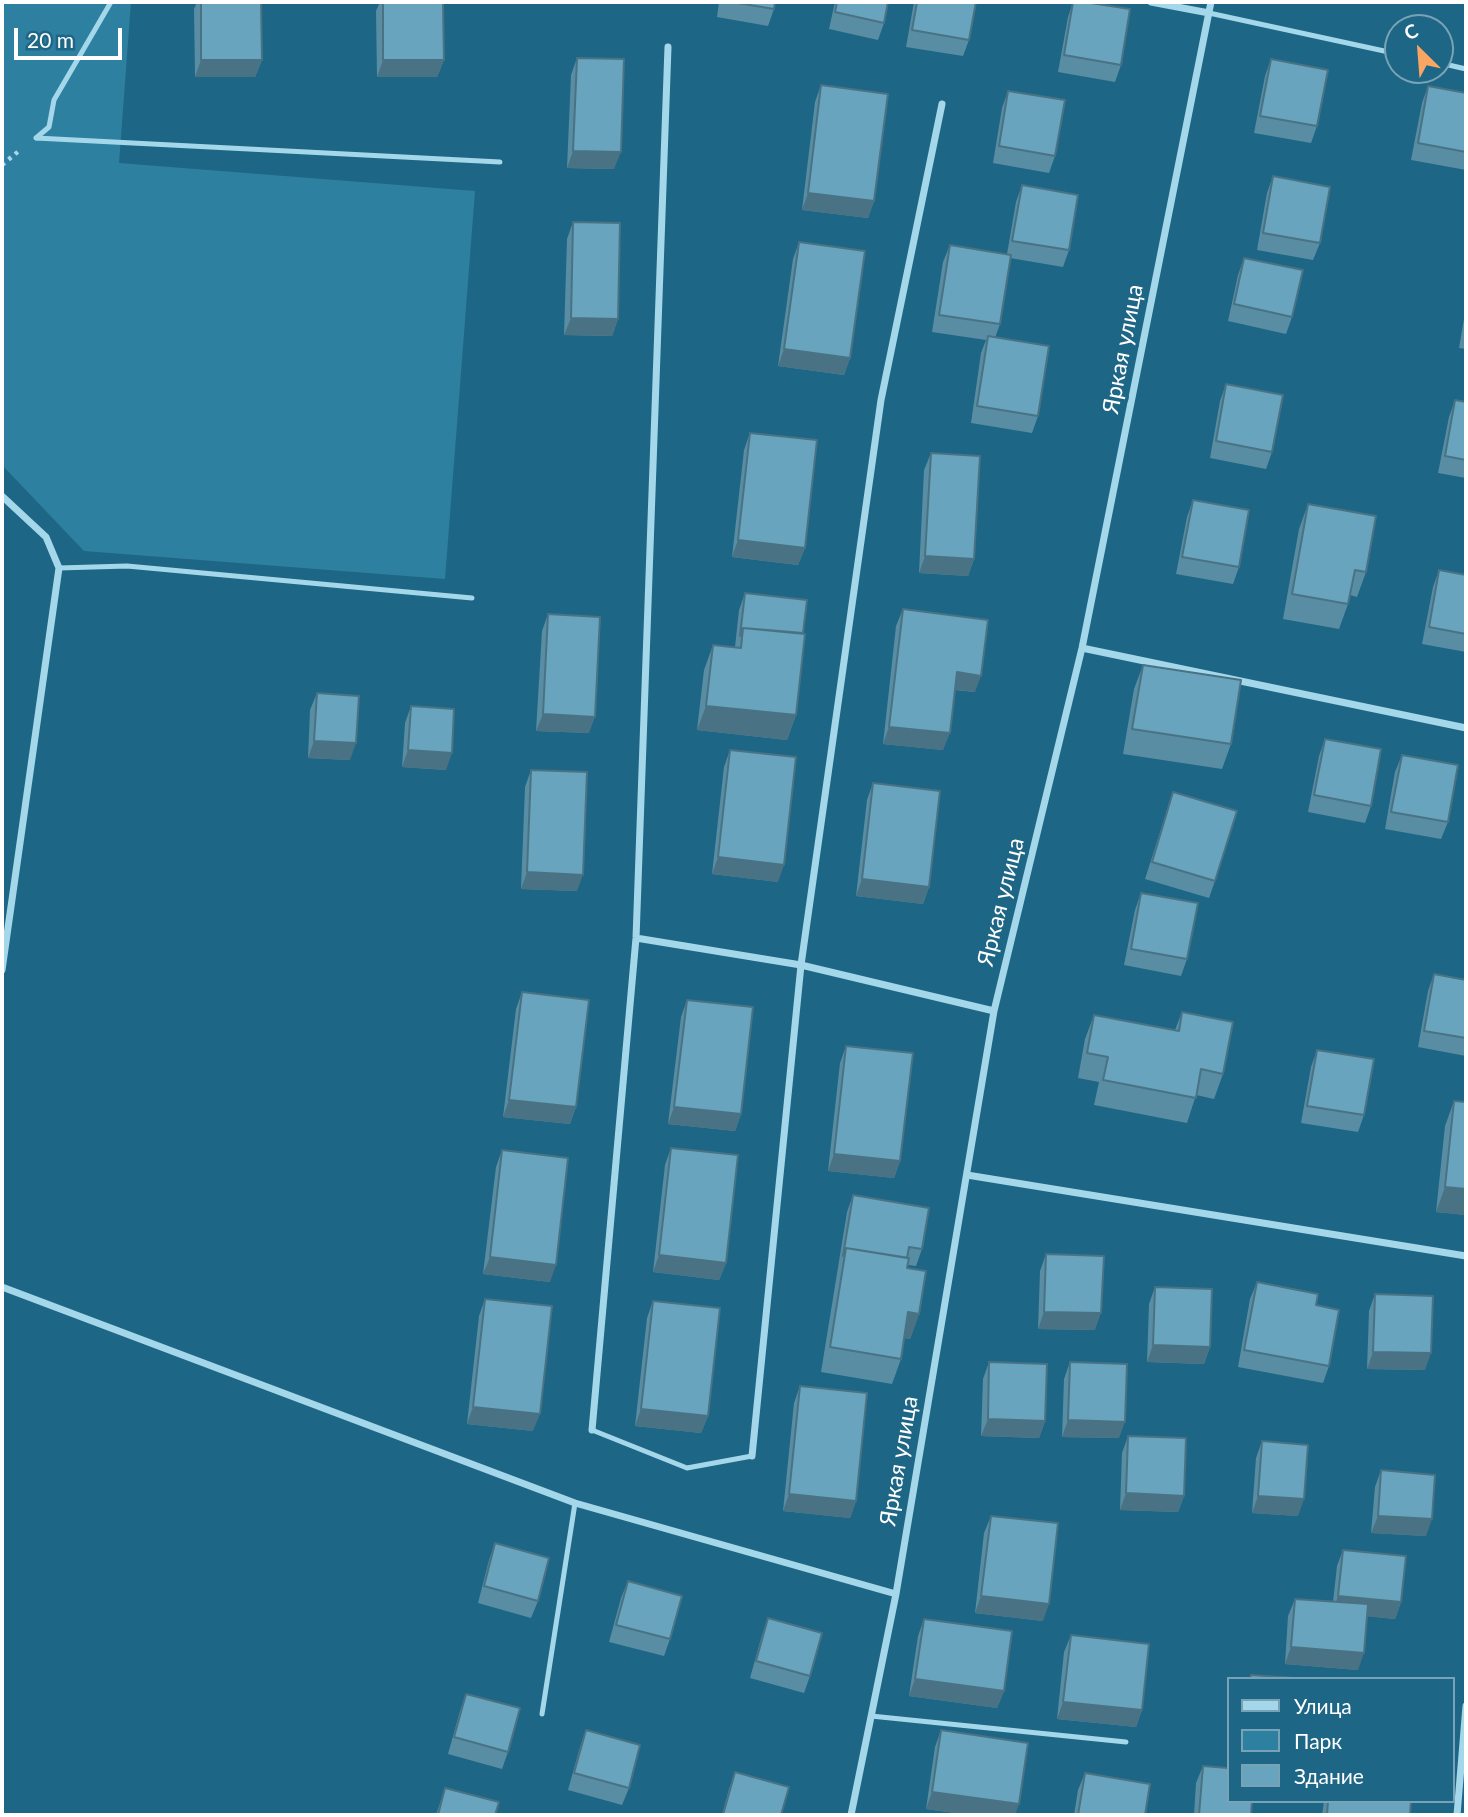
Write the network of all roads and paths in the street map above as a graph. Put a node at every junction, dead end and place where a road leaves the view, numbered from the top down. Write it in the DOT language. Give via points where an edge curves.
graph roads {
  1 [pos="111,2"];
  2 [pos="1151,2"];
  3 [pos="1212,2"];
  4 [pos="1209,13"];
  5 [pos="668,47"];
  6 [pos="1384,51"];
  7 [pos="942,104"];
  8 [pos="500,162"];
  9 [pos="2,496"];
  10 [pos="58,568"];
  11 [pos="471,598"];
  12 [pos="1082,648"];
  13 [pos="1466,728"];
  14 [pos="636,938"];
  15 [pos="801,965"];
  16 [pos="2,970"];
  17 [pos="994,1011"];
  18 [pos="967,1175"];
  19 [pos="1466,1256"];
  20 [pos="2,1287"];
  21 [pos="592,1430"];
  22 [pos="752,1457"];
  23 [pos="575,1503"];
  24 [pos="896,1594"];
  25 [pos="1466,1706"];
  26 [pos="542,1714"];
  27 [pos="871,1716"];
  28 [pos="1126,1742"];
  29 [pos="851,1815"];
  30 [pos="1457,1815"];
  1 -- 8 [label="lane" via="54,100 49,127 36,138"];
  2 -- 4 [label="street"];
  3 -- 4 [label="street, Яркая улица"];
  4 -- 6 [label="lane"];
  4 -- 12 [label="street, Яркая улица"];
  5 -- 14 [label="street"];
  7 -- 15 [label="street" via="881,400"];
  9 -- 10 [label="street" via="46,537"];
  10 -- 11 [label="lane" via="127,566"];
  10 -- 16 [label="street"];
  12 -- 13 [label="street"];
  12 -- 17 [label="street, Яркая улица"];
  14 -- 15 [label="street"];
  14 -- 21 [label="street"];
  15 -- 17 [label="street"];
  15 -- 22 [label="street"];
  17 -- 18 [label="street, Яркая улица"];
  18 -- 19 [label="street"];
  18 -- 24 [label="street, Яркая улица"];
  20 -- 23 [label="street"];
  21 -- 22 [label="lane" via="687,1468"];
  23 -- 24 [label="street"];
  23 -- 26 [label="lane"];
  24 -- 27 [label="street, Яркая улица"];
  25 -- 30 [label="street"];
  27 -- 28 [label="lane"];
  27 -- 29 [label="street, Яркая улица"];
}
